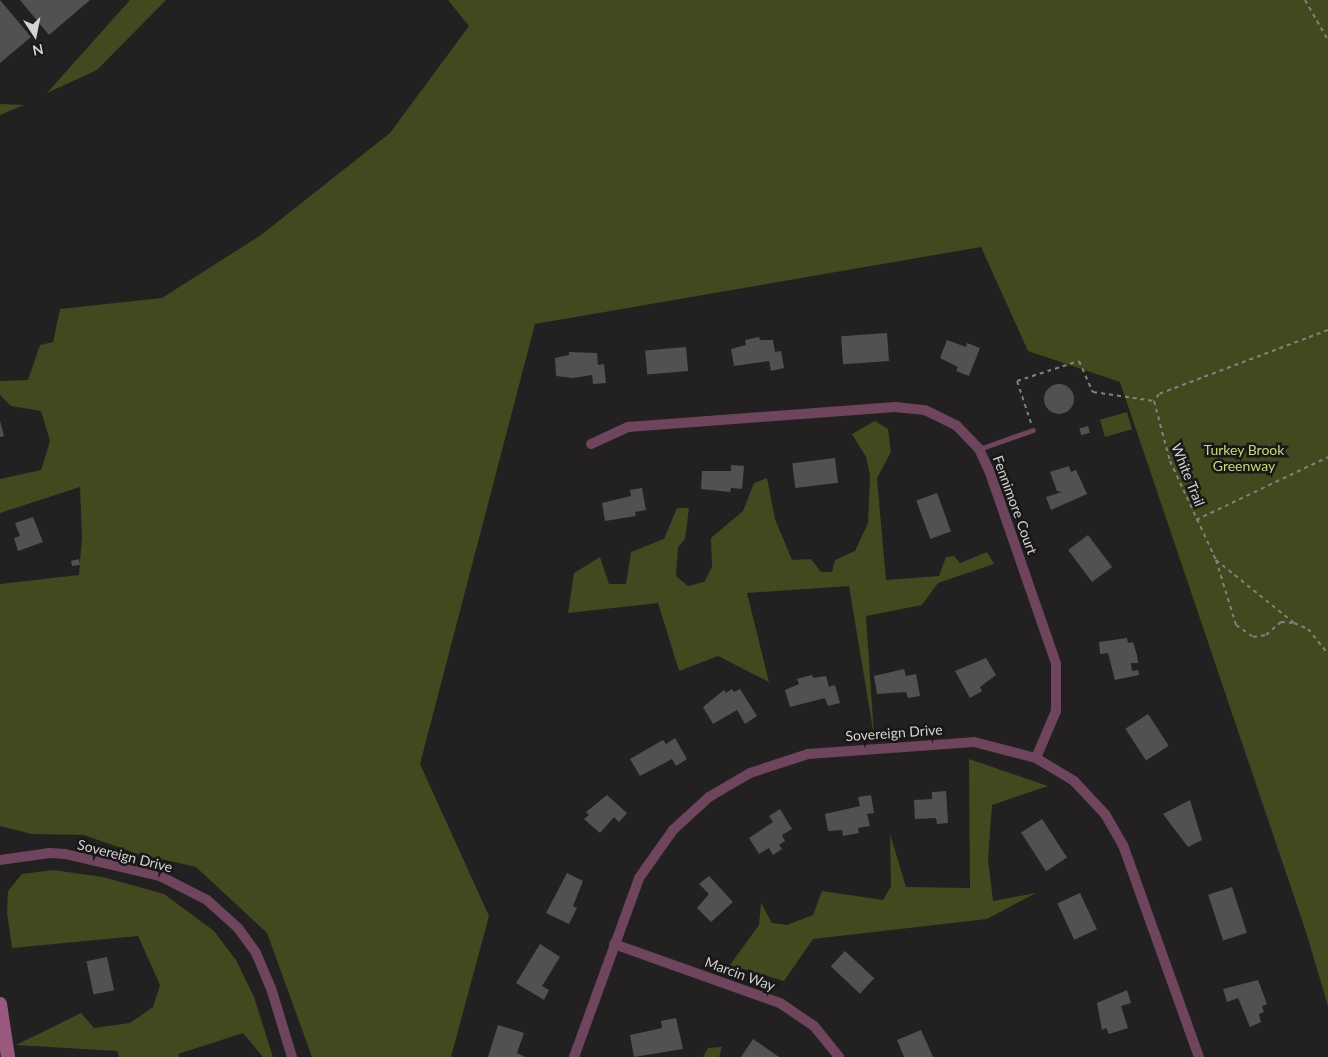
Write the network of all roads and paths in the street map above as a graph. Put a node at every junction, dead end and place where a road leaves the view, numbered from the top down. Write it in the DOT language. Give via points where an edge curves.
graph roads {
  1 [pos="1304,0"];
  2 [pos="1328,40"];
  3 [pos="1328,330"];
  4 [pos="1154,401"];
  5 [pos="1033,430"];
  6 [pos="591,444"];
  7 [pos="978,449"];
  8 [pos="1328,457"];
  9 [pos="1196,520"];
  10 [pos="1216,560"];
  11 [pos="1294,623"];
  12 [pos="1328,654"];
  13 [pos="1036,758"];
  14 [pos="0,860"];
  15 [pos="614,944"];
  16 [pos="0,1004"];
  17 [pos="8,1057"];
  18 [pos="292,1057"];
  19 [pos="574,1057"];
  20 [pos="839,1057"];
  21 [pos="1199,1057"];
  1 -- 2 [label="path"];
  3 -- 4 [label="path" via="1160,394"];
  4 -- 5 [label="path" via="1093,392 1079,361 1017,381"];
  4 -- 9 [label="path, White Trail" via="1170,461"];
  5 -- 7 [label="lane"];
  6 -- 7 [label="street, Fennimore Court" via="628,427 900,407 925,410 946,418"];
  7 -- 13 [label="street, Fennimore Court" via="989,470 1056,664 1056,710"];
  8 -- 9 [label="path"];
  9 -- 10 [label="path, White Trail"];
  10 -- 11 [label="path"];
  10 -- 11 [label="path, White Trail" via="1228,606 1236,625 1246,634 1253,638 1266,635 1281,622"];
  11 -- 12 [label="path" via="1308,629"];
  13 -- 15 [label="street, Sovereign Drive" via="990,744 948,743 808,754 750,773 697,807 663,843 640,878"];
  13 -- 21 [label="street, Sovereign Drive" via="1060,771 1086,792 1119,836"];
  14 -- 18 [label="street, Sovereign Drive" via="65,854 160,876 207,900 238,928 256,953 271,988"];
  15 -- 19 [label="street, Sovereign Drive"];
  15 -- 20 [label="street, Marcin Way" via="780,1003 814,1026"];
  16 -- 17 [label="street"];
}
